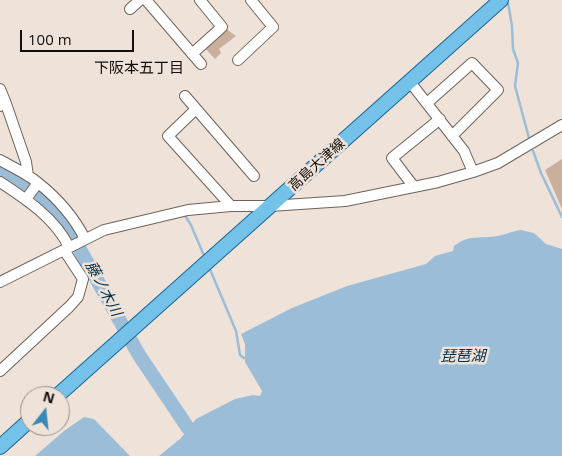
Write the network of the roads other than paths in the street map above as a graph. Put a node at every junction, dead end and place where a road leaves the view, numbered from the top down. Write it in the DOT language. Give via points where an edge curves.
graph roads {
  1 [pos="140,0"];
  2 [pos="146,0"];
  3 [pos="200,0"];
  4 [pos="251,0"];
  5 [pos="501,0"];
  6 [pos="130,9"];
  7 [pos="192,54"];
  8 [pos="238,60"];
  9 [pos="201,64"];
  10 [pos="410,82"];
  11 [pos="0,89"];
  12 [pos="185,96"];
  13 [pos="2,103"];
  14 [pos="427,103"];
  15 [pos="196,109"];
  16 [pos="440,119"];
  17 [pos="562,126"];
  18 [pos="452,136"];
  19 [pos="0,160"];
  20 [pos="253,171"];
  21 [pos="473,172"];
  22 [pos="28,176"];
  23 [pos="0,182"];
  24 [pos="38,183"];
  25 [pos="414,187"];
  26 [pos="26,199"];
  27 [pos="231,206"];
  28 [pos="270,206"];
  29 [pos="84,239"];
  30 [pos="68,247"];
  31 [pos="0,282"];
  32 [pos="0,371"];
  33 [pos="68,386"];
  34 [pos="20,429"];
  35 [pos="0,447"];
  1 -- 6 [label="street"];
  2 -- 7 [label="street"];
  3 -- 7 [label="street" via="222,27"];
  4 -- 8 [label="street" via="273,27"];
  5 -- 10 [label="main road, 高島大津線"];
  7 -- 9 [label="street"];
  10 -- 14 [label="street"];
  10 -- 28 [label="main road, 高島大津線"];
  11 -- 13 [label="street"];
  12 -- 15 [label="street"];
  13 -- 22 [label="street" via="26,162"];
  14 -- 16 [label="street"];
  14 -- 18 [label="street" via="472,63 498,90"];
  15 -- 20 [label="street"];
  15 -- 27 [label="street" via="168,136"];
  16 -- 18 [label="street"];
  16 -- 25 [label="street" via="392,158"];
  17 -- 21 [label="street" via="498,163"];
  18 -- 21 [label="street" via="464,151"];
  19 -- 22 [label="street"];
  21 -- 25 [label="street"];
  22 -- 24 [label="street"];
  23 -- 26 [label="street"];
  24 -- 26 [label="street"];
  24 -- 29 [label="street" via="70,215"];
  25 -- 28 [label="street" via="345,202"];
  26 -- 30 [label="street" via="54,225"];
  27 -- 28 [label="street"];
  27 -- 29 [label="street" via="168,214 104,230"];
  28 -- 33 [label="main road, 高島大津線"];
  29 -- 30 [label="street"];
  30 -- 31 [label="street"];
  30 -- 32 [label="street" via="83,279 78,297"];
  34 -- 35 [label="main road"];
}
